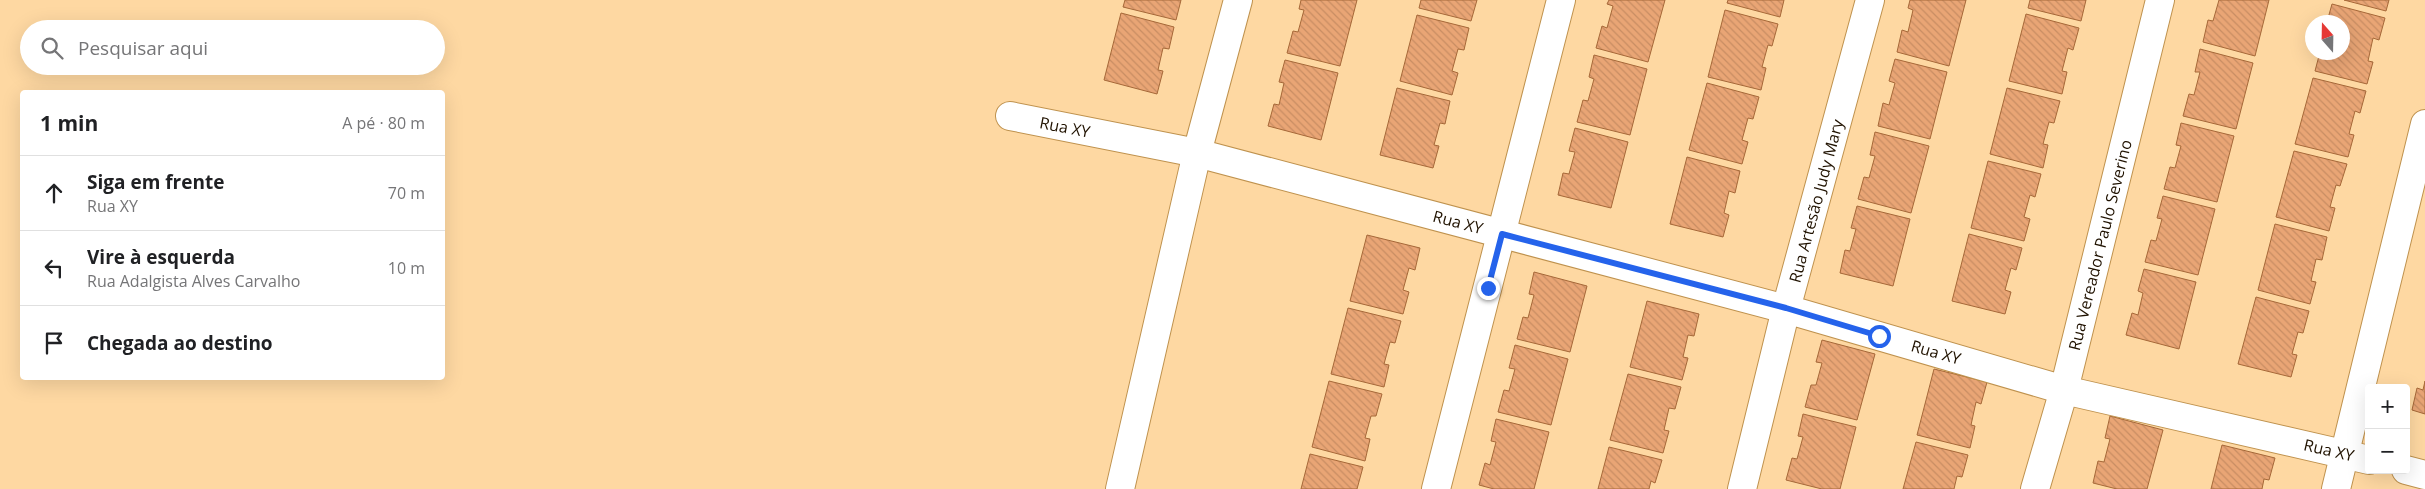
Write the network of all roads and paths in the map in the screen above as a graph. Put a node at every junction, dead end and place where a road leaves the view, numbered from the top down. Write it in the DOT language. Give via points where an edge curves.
graph roads {
  1 [pos="1238,0"];
  2 [pos="1561,0"];
  3 [pos="1870,0"];
  4 [pos="2160,0"];
  5 [pos="1010,116"];
  6 [pos="2425,124"];
  7 [pos="1197,153"];
  8 [pos="1502,234"];
  9 [pos="1786,308"];
  10 [pos="2064,390"];
  11 [pos="2358,456"];
  12 [pos="2410,471"];
  13 [pos="2425,475"];
  14 [pos="1120,489"];
  15 [pos="1436,489"];
  16 [pos="1742,489"];
  17 [pos="2035,489"];
  18 [pos="2336,489"];
  1 -- 7 [label="street"];
  2 -- 8 [label="street"];
  3 -- 9 [label="street, Rua Artesão Judy Mary"];
  4 -- 10 [label="street, Rua Vereador Paulo Severino"];
  5 -- 7 [label="street, Rua XY"];
  6 -- 11 [label="street"];
  7 -- 8 [label="street, Rua XY"];
  7 -- 14 [label="street"];
  8 -- 9 [label="street, Rua XY"];
  8 -- 15 [label="street"];
  9 -- 10 [label="street, Rua XY"];
  9 -- 16 [label="street, Rua Artesão Judy Mary"];
  10 -- 11 [label="street, Rua XY"];
  10 -- 17 [label="street, Rua Vereador Paulo Severino"];
  11 -- 18 [label="street"];
  12 -- 13 [label="street"];
}
